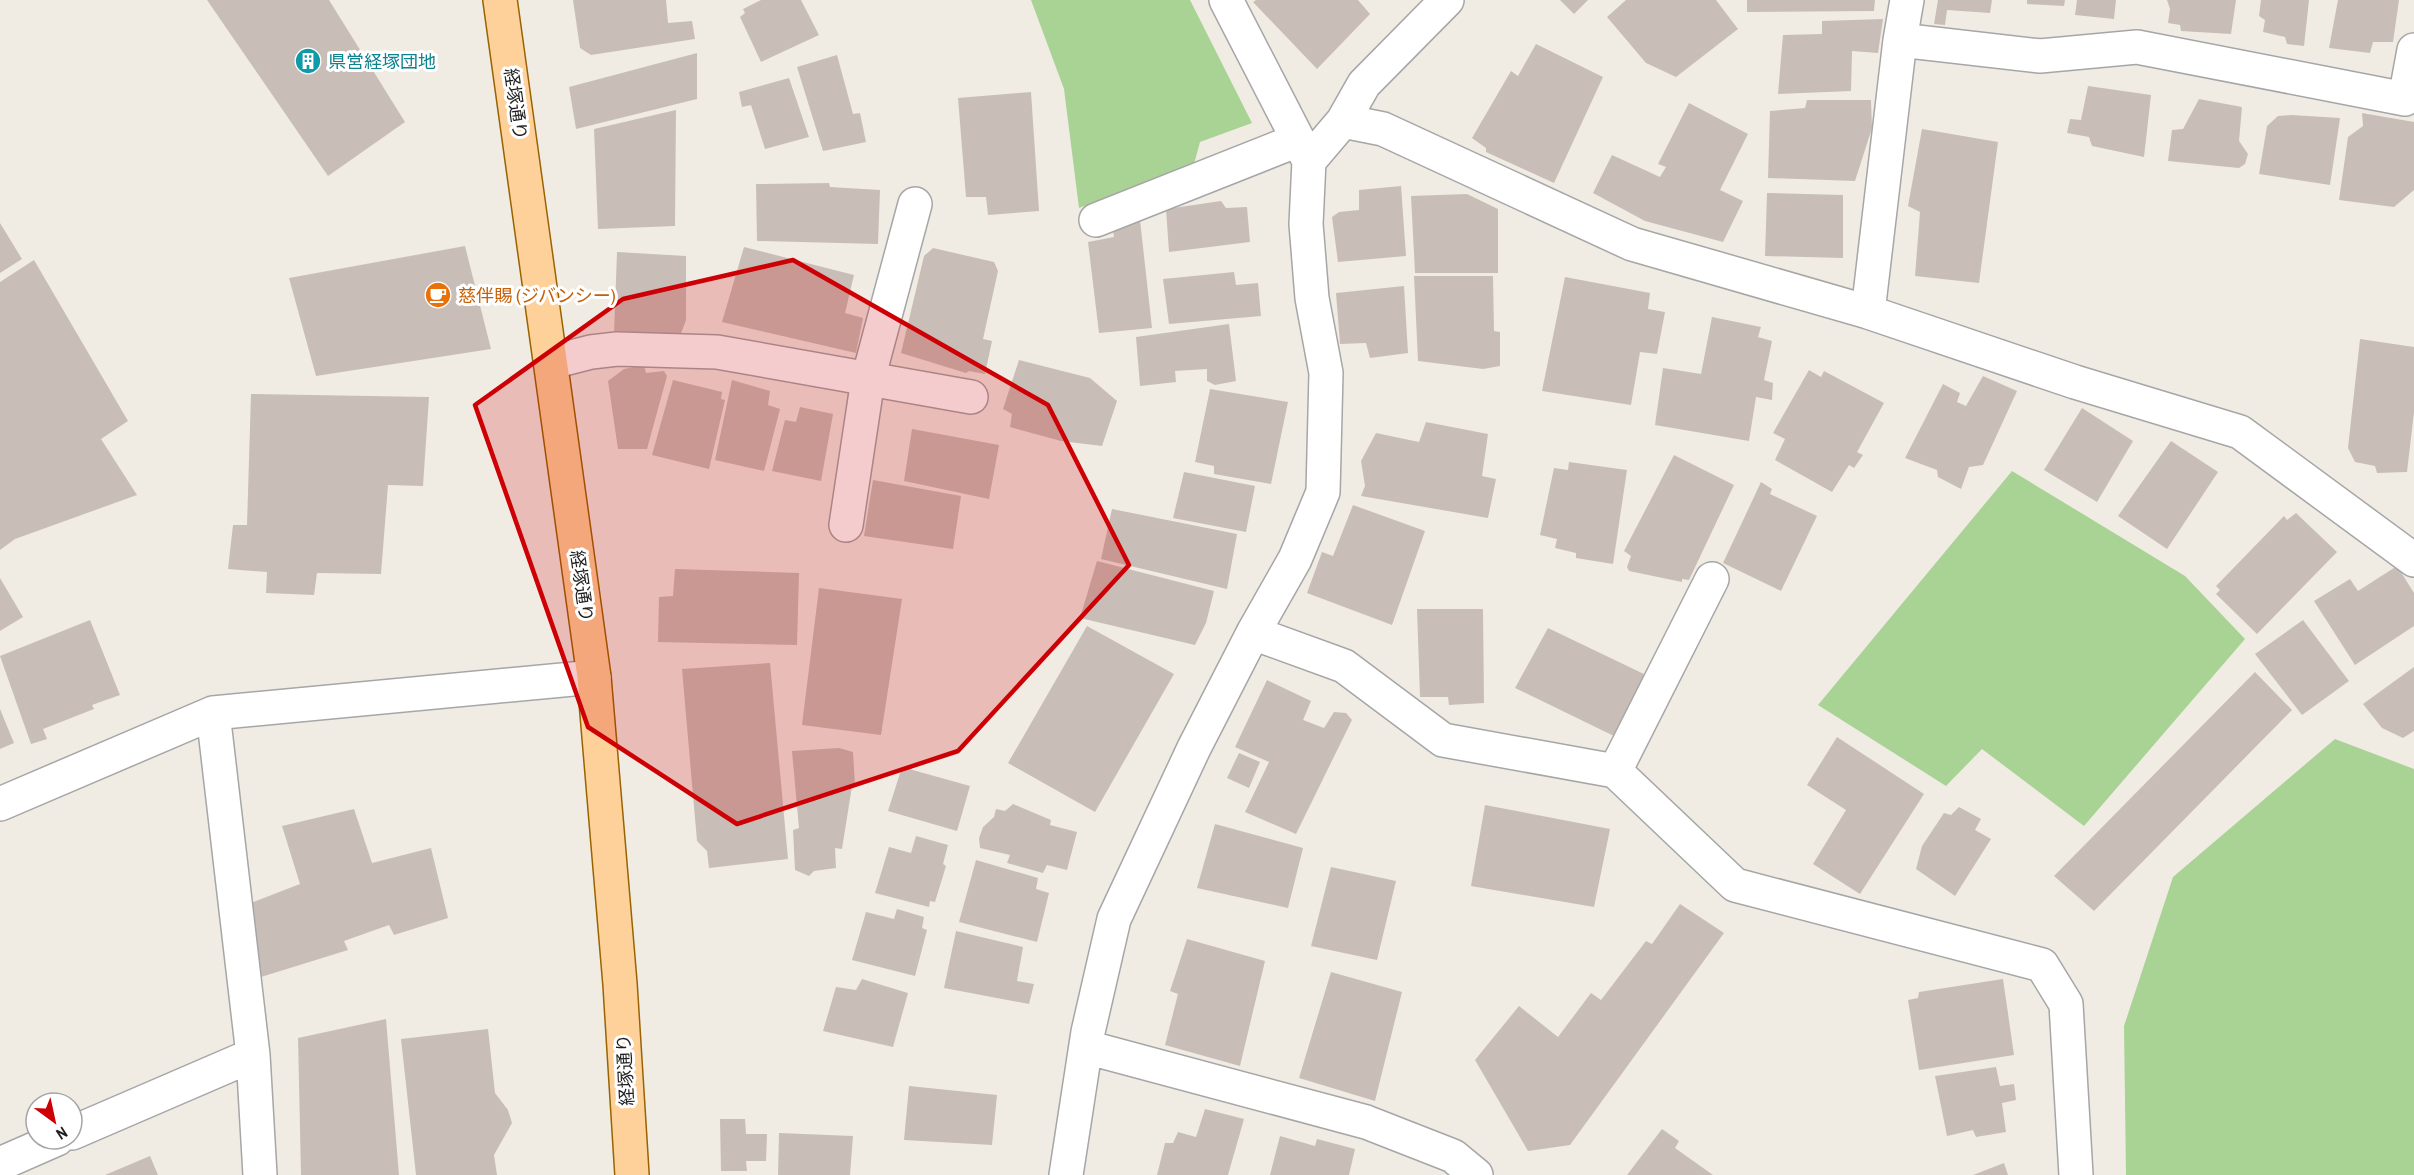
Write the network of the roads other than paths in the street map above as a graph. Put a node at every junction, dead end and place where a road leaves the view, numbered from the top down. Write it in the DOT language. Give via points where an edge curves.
graph roads {
  1 [pos="500,0"];
  2 [pos="1226,0"];
  3 [pos="1446,0"];
  4 [pos="1907,0"];
  5 [pos="1900,40"];
  6 [pos="2414,50"];
  7 [pos="1343,121"];
  8 [pos="1304,150"];
  9 [pos="915,204"];
  10 [pos="1096,220"];
  11 [pos="1868,312"];
  12 [pos="552,362"];
  13 [pos="868,379"];
  14 [pos="971,397"];
  15 [pos="846,525"];
  16 [pos="2414,560"];
  17 [pos="1712,579"];
  18 [pos="1253,633"];
  19 [pos="594,677"];
  20 [pos="213,712"];
  21 [pos="1615,771"];
  22 [pos="0,804"];
  23 [pos="1086,1047"];
  24 [pos="253,1055"];
  25 [pos="84,1128"];
  26 [pos="30,1151"];
  27 [pos="0,1164"];
  28 [pos="260,1175"];
  29 [pos="632,1175"];
  30 [pos="1066,1175"];
  31 [pos="1476,1175"];
  32 [pos="2076,1175"];
  1 -- 12 [label="main road, 経塚通り"];
  2 -- 8 [label="street"];
  3 -- 7 [label="street" via="1364,84"];
  4 -- 5 [label="street"];
  5 -- 6 [label="street" via="2040,56 2137,46 2404,99"];
  5 -- 11 [label="street"];
  7 -- 8 [label="street"];
  7 -- 11 [label="street" via="1383,129 1632,244"];
  8 -- 10 [label="street"];
  8 -- 18 [label="street" via="1312,298 1326,373 1323,492 1295,559"];
  9 -- 13 [label="street"];
  11 -- 16 [label="street" via="2075,382 2240,432"];
  12 -- 13 [label="street" via="617,349 717,352"];
  12 -- 19 [label="main road, 経塚通り"];
  13 -- 14 [label="street"];
  13 -- 15 [label="street"];
  17 -- 21 [label="street"];
  18 -- 21 [label="street" via="1344,666 1443,740"];
  18 -- 23 [label="street" via="1114,919"];
  19 -- 20 [label="street"];
  19 -- 29 [label="main road, 経塚通り"];
  20 -- 22 [label="street"];
  20 -- 24 [label="street"];
  21 -- 32 [label="street" via="1735,885 2042,965 2066,1004"];
  23 -- 30 [label="street"];
  23 -- 31 [label="street" via="1366,1122 1453,1156"];
  24 -- 25 [label="street"];
  24 -- 28 [label="street"];
  26 -- 27 [label="street"];
}
